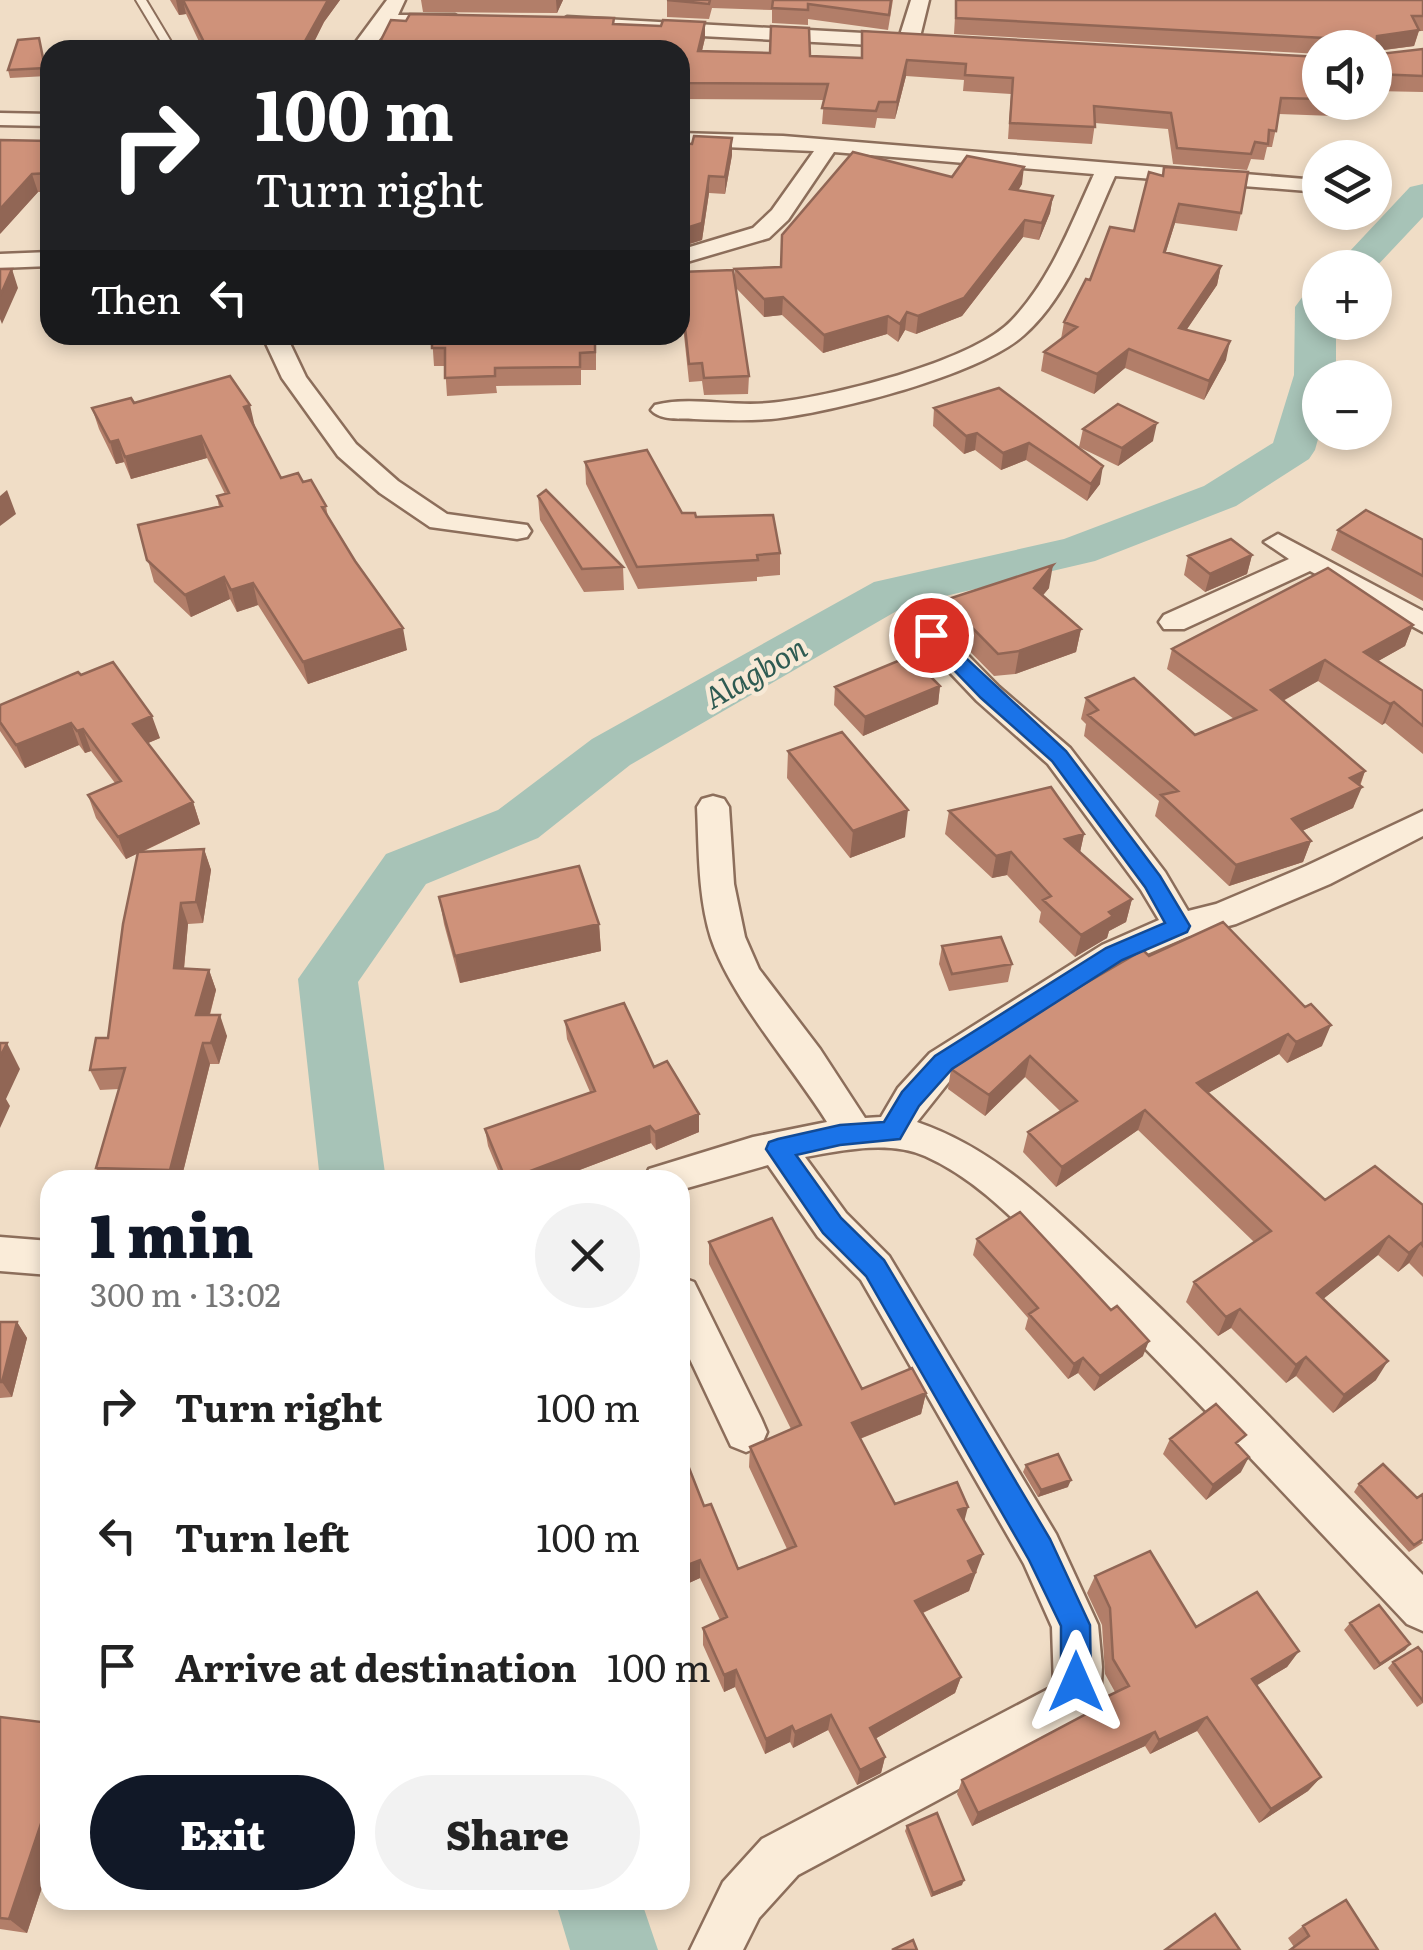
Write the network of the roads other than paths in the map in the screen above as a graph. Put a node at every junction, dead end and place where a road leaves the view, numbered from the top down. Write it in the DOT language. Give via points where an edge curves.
graph roads {
  1 [pos="141,0"];
  2 [pos="396,0"];
  3 [pos="920,0"];
  4 [pos="386,20"];
  5 [pos="480,22"];
  6 [pos="555,23"];
  7 [pos="165,40"];
  8 [pos="369,40"];
  9 [pos="0,119"];
  10 [pos="40,120"];
  11 [pos="690,139"];
  12 [pos="828,146"];
  13 [pos="1107,170"];
  14 [pos="1302,185"];
  15 [pos="690,254"];
  16 [pos="40,259"];
  17 [pos="0,261"];
  18 [pos="279,345"];
  19 [pos="664,410"];
  20 [pos="517,531"];
  21 [pos="1278,542"];
  22 [pos="1311,560"];
  23 [pos="1174,622"];
  24 [pos="1423,623"];
  25 [pos="931,635"];
  26 [pos="713,806"];
  27 [pos="1423,822"];
  28 [pos="1179,926"];
  29 [pos="873,1133"];
  30 [pos="778,1149"];
  31 [pos="690,1170"];
  32 [pos="0,1254"];
  33 [pos="40,1257"];
  34 [pos="690,1315"];
  35 [pos="746,1432"];
  36 [pos="1423,1608"];
  37 [pos="716,1950"];
  1 -- 7 [label="lane"];
  2 -- 4 [label="street"];
  3 -- 6 [label="street" via="917,42 632,18"];
  4 -- 5 [label="street"];
  4 -- 8 [label="street"];
  9 -- 10 [label="street"];
  11 -- 12 [label="street"];
  12 -- 13 [label="street"];
  12 -- 15 [label="street" via="761,233"];
  13 -- 14 [label="street"];
  13 -- 19 [label="street" via="1048,294 1014,333 984,350 899,380 776,410"];
  16 -- 17 [label="street"];
  18 -- 20 [label="street" via="346,450 389,488 440,522"];
  21 -- 22 [label="street"];
  22 -- 23 [label="street"];
  22 -- 24 [label="street"];
  25 -- 28 [label="street" via="1059,756"];
  26 -- 29 [label="street" via="717,884 744,975 806,1059"];
  27 -- 28 [label="street" via="1318,876"];
  28 -- 29 [label="street" via="1114,954 943,1062"];
  29 -- 30 [label="street"];
  29 -- 36 [label="street" via="915,1136 976,1163 1132,1306"];
  30 -- 31 [label="street"];
  30 -- 37 [label="street" via="832,1225 875,1268 957,1407 1076,1625 1079,1666 1076,1700 780,1857 741,1900"];
  32 -- 33 [label="street"];
  34 -- 35 [label="street"];
}
